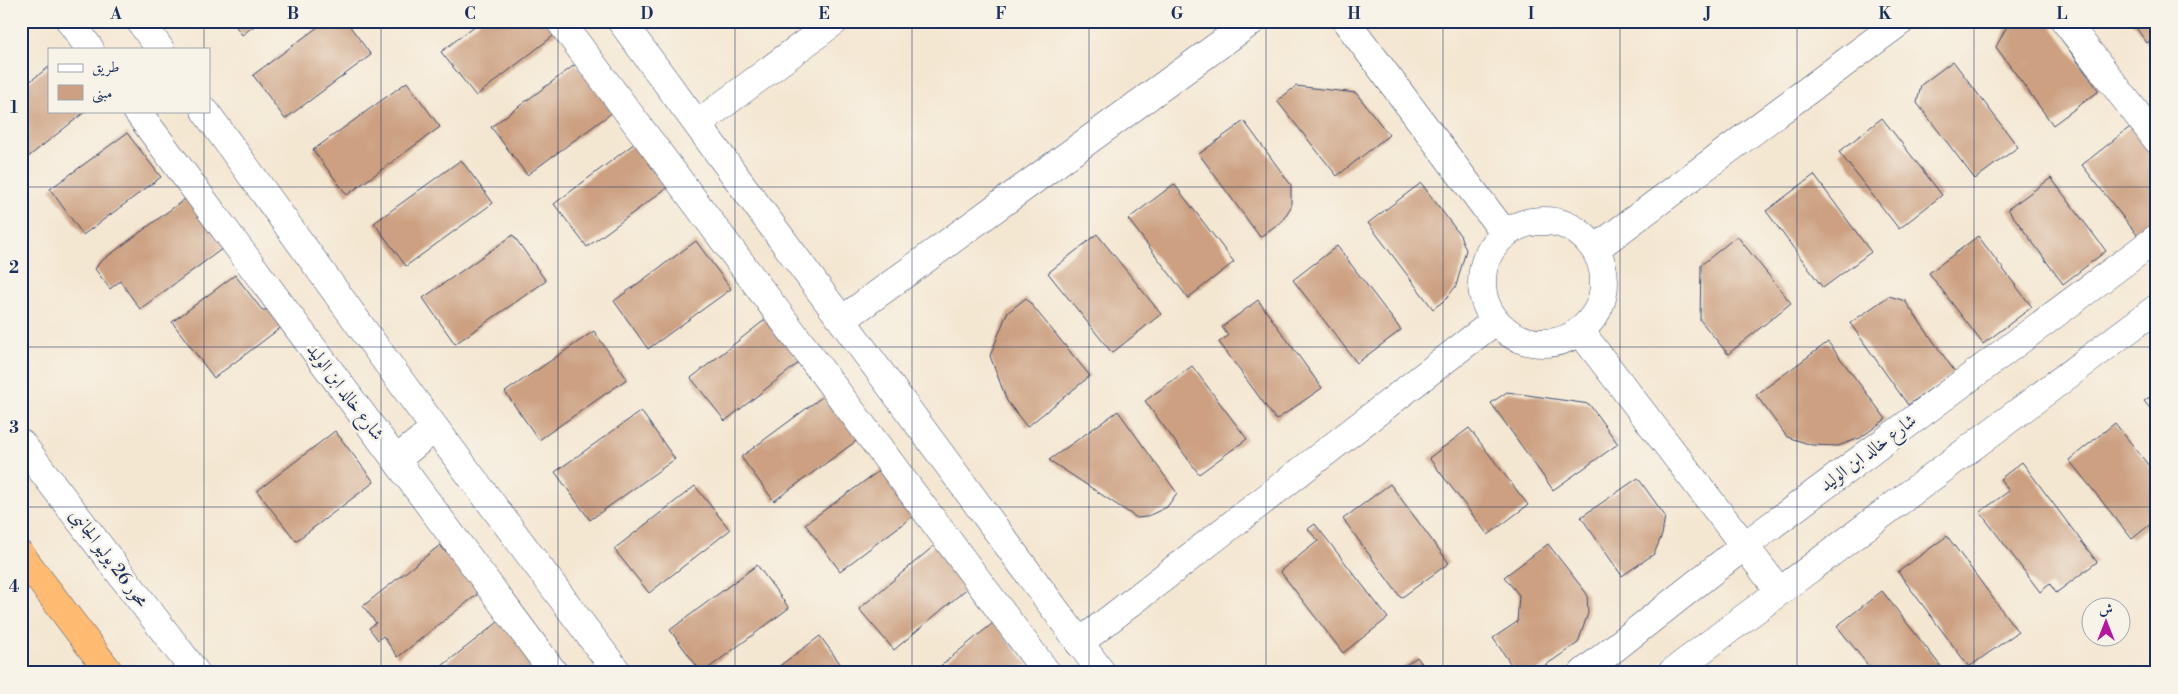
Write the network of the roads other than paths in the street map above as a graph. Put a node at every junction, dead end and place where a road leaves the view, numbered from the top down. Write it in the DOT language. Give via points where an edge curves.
graph roads {
  1 [pos="70,21"];
  2 [pos="140,21"];
  3 [pos="560,21"];
  4 [pos="621,21"];
  5 [pos="835,21"];
  6 [pos="1252,21"];
  7 [pos="1346,21"];
  8 [pos="1901,21"];
  9 [pos="2065,21"];
  10 [pos="89,48"];
  11 [pos="159,48"];
  12 [pos="138,112"];
  13 [pos="206,112"];
  14 [pos="697,124"];
  15 [pos="2157,140"];
  16 [pos="1505,234"];
  17 [pos="2157,238"];
  18 [pos="1595,249"];
  19 [pos="2157,308"];
  20 [pos="842,320"];
  21 [pos="1495,321"];
  22 [pos="1580,331"];
  23 [pos="435,428"];
  24 [pos="21,443"];
  25 [pos="396,460"];
  26 [pos="1744,546"];
  27 [pos="21,555"];
  28 [pos="1779,590"];
  29 [pos="1079,643"];
  30 [pos="110,673"];
  31 [pos="196,673"];
  32 [pos="554,673"];
  33 [pos="618,673"];
  34 [pos="1047,673"];
  35 [pos="1102,673"];
  36 [pos="1583,673"];
  37 [pos="1671,673"];
  1 -- 10 [label="street"];
  2 -- 11 [label="street"];
  3 -- 34 [label="street"];
  4 -- 14 [label="street"];
  5 -- 14 [label="street"];
  6 -- 20 [label="street"];
  7 -- 16 [label="street"];
  8 -- 18 [label="street"];
  9 -- 15 [label="street"];
  12 -- 25 [label="street, شارع خالد ابن الوليد"];
  13 -- 23 [label="street"];
  14 -- 20 [label="street"];
  16 -- 18 [label="street" via="1523,224 1543,221 1563,224 1581,234"];
  16 -- 21 [label="street" via="1492,248 1483,266 1481,285 1485,304"];
  17 -- 26 [label="street, شارع خالد ابن الوليد"];
  18 -- 22 [label="street" via="1605,284 1593,319"];
  19 -- 28 [label="street"];
  20 -- 29 [label="street"];
  21 -- 22 [label="street" via="1508,334 1545,344 1563,340"];
  21 -- 29 [label="street"];
  22 -- 26 [label="street"];
  23 -- 25 [label="street"];
  23 -- 33 [label="street"];
  24 -- 31 [label="street, محور 26 يوليو الجانبى"];
  25 -- 32 [label="street, شارع خالد ابن الوليد"];
  26 -- 28 [label="street"];
  26 -- 36 [label="street, شارع خالد ابن الوليد"];
  27 -- 30 [label="highway"];
  28 -- 37 [label="street"];
  29 -- 35 [label="street"];
}
